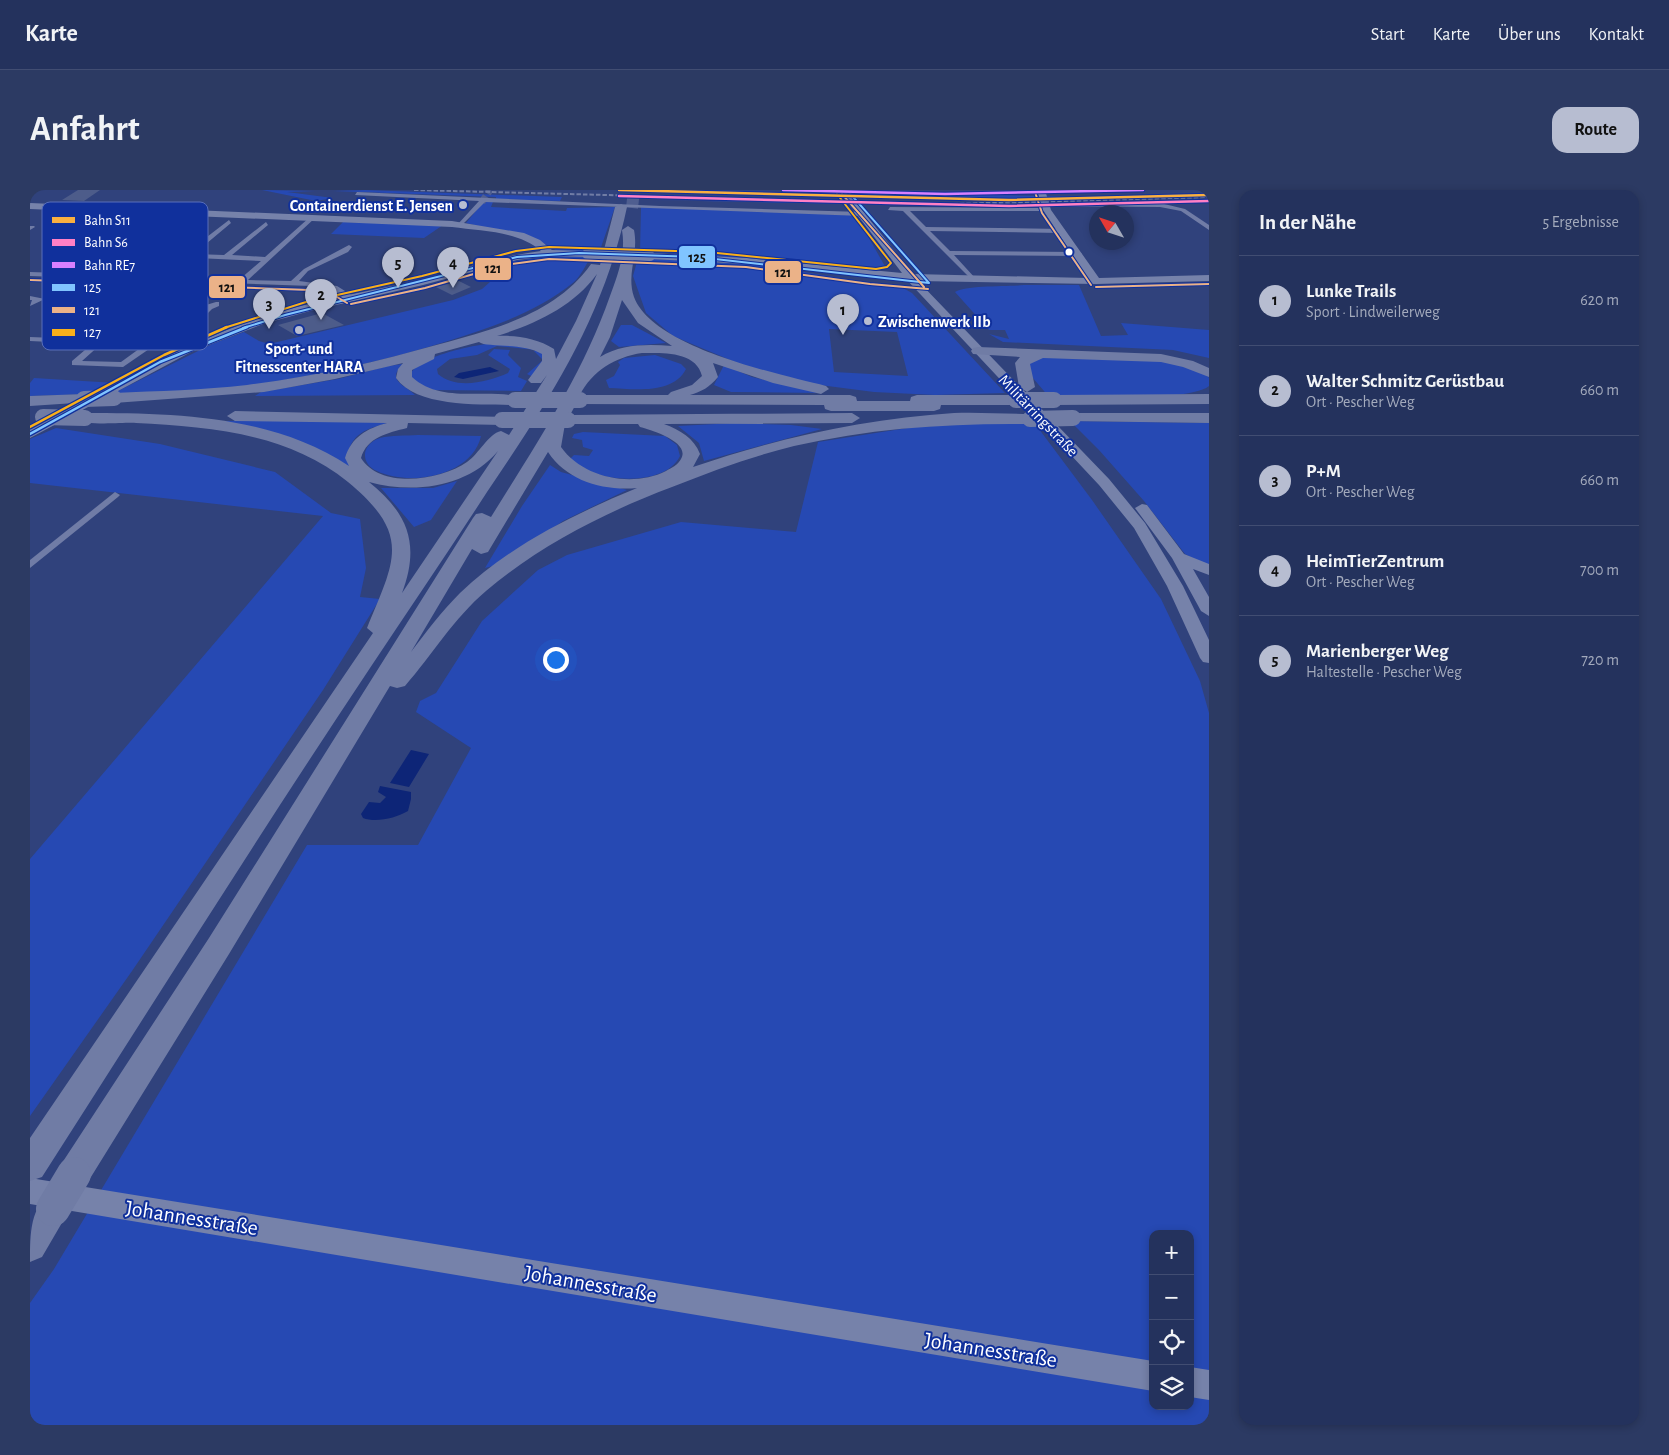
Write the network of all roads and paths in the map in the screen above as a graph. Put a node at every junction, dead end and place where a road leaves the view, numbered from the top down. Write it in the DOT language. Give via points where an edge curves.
graph roads {
  1 [pos="842,190"];
  2 [pos="847,190"];
  3 [pos="1041,190"];
  4 [pos="357,194"];
  5 [pos="482,202"];
  6 [pos="1046,208"];
  7 [pos="890,209"];
  8 [pos="906,209"];
  9 [pos="208,214"];
  10 [pos="862,214"];
  11 [pos="625,217"];
  12 [pos="312,218"];
  13 [pos="229,222"];
  14 [pos="266,224"];
  15 [pos="460,225"];
  16 [pos="1209,228"];
  17 [pos="926,229"];
  18 [pos="1062,231"];
  19 [pos="208,239"];
  20 [pos="349,247"];
  21 [pos="548,253"];
  22 [pos="949,253"];
  23 [pos="1079,254"];
  24 [pos="208,256"];
  25 [pos="226,257"];
  26 [pos="267,259"];
  27 [pos="591,261"];
  28 [pos="897,261"];
  29 [pos="820,270"];
  30 [pos="624,275"];
  31 [pos="876,275"];
  32 [pos="1209,278"];
  33 [pos="974,280"];
  34 [pos="208,281"];
  35 [pos="1023,281"];
  36 [pos="1096,281"];
  37 [pos="241,282"];
  38 [pos="920,282"];
  39 [pos="293,283"];
  40 [pos="956,284"];
  41 [pos="940,292"];
  42 [pos="30,298"];
  43 [pos="350,298"];
  44 [pos="30,304"];
  45 [pos="216,304"];
  46 [pos="208,309"];
  47 [pos="980,336"];
  48 [pos="208,342"];
  49 [pos="1025,349"];
  50 [pos="91,350"];
  51 [pos="143,350"];
  52 [pos="187,350"];
  53 [pos="988,351"];
  54 [pos="1041,354"];
  55 [pos="1209,364"];
  56 [pos="1209,373"];
  57 [pos="583,378"];
  58 [pos="1027,387"];
  59 [pos="1209,390"];
  60 [pos="1157,399"];
  61 [pos="1209,399"];
  62 [pos="623,400"];
  63 [pos="938,400"];
  64 [pos="30,401"];
  65 [pos="416,402"];
  66 [pos="388,403"];
  67 [pos="1209,406"];
  68 [pos="292,407"];
  69 [pos="99,409"];
  70 [pos="512,409"];
  71 [pos="1023,409"];
  72 [pos="1064,409"];
  73 [pos="43,412"];
  74 [pos="1209,412"];
  75 [pos="570,413"];
  76 [pos="134,418"];
  77 [pos="969,418"];
  78 [pos="1209,418"];
  79 [pos="460,420"];
  80 [pos="596,420"];
  81 [pos="30,434"];
  82 [pos="114,495"];
  83 [pos="475,498"];
  84 [pos="1179,557"];
  85 [pos="1162,562"];
  86 [pos="30,565"];
  87 [pos="1209,570"];
  88 [pos="1209,577"];
  89 [pos="1191,578"];
  90 [pos="1209,583"];
  91 [pos="1174,584"];
  92 [pos="1208,605"];
  93 [pos="1209,658"];
  94 [pos="362,665"];
  95 [pos="397,681"];
  96 [pos="227,933"];
  97 [pos="30,1166"];
  98 [pos="41,1200"];
  99 [pos="30,1245"];
  100 [pos="1149,1375"];
  101 [pos="1194,1383"];
  102 [pos="1209,1385"];
  1 -- 10 [label="street, Militärringstraße"];
  2 -- 38 [label="street, Militärringstraße"];
  3 -- 6 [label="street"];
  4 -- 10 [label="street"];
  5 -- 15 [label="street"];
  6 -- 8 [label="street"];
  6 -- 16 [label="street" via="1160,205 1183,210"];
  6 -- 18 [label="street"];
  7 -- 8 [label="street"];
  8 -- 17 [label="street"];
  9 -- 12 [label="street"];
  10 -- 28 [label="street, Militärringstraße"];
  11 -- 27 [label="highway" via="612,229"];
  11 -- 30 [label="highway" via="631,246"];
  11 -- 83 [label="highway" via="577,336"];
  11 -- 96 [label="highway" via="612,279 589,337 528,446"];
  12 -- 15 [label="street"];
  12 -- 26 [label="street"];
  13 -- 19 [label="street"];
  14 -- 25 [label="street"];
  15 -- 21 [label="street" via="521,235 537,242"];
  17 -- 18 [label="street"];
  17 -- 22 [label="street"];
  18 -- 23 [label="street"];
  20 -- 39 [label="street" via="304,271"];
  21 -- 27 [label="street"];
  21 -- 43 [label="street" via="504,259"];
  22 -- 23 [label="street"];
  22 -- 33 [label="street"];
  23 -- 36 [label="street"];
  24 -- 25 [label="street"];
  25 -- 26 [label="street"];
  26 -- 37 [label="street"];
  27 -- 29 [label="street, bridge" via="650,256 747,261"];
  27 -- 69 [label="highway" via="578,288 551,308 514,325 426,352 336,375"];
  27 -- 70 [label="highway" via="551,362"];
  28 -- 31 [label="street" via="894,271"];
  28 -- 38 [label="street, Militärringstraße"];
  29 -- 31 [label="street"];
  29 -- 38 [label="street"];
  30 -- 57 [label="highway" via="603,337"];
  30 -- 63 [label="highway" via="626,296 643,320 669,337 730,365 812,387"];
  31 -- 38 [label="street"];
  32 -- 36 [label="street"];
  33 -- 35 [label="street"];
  33 -- 38 [label="street"];
  34 -- 37 [label="street"];
  35 -- 36 [label="street"];
  35 -- 40 [label="street"];
  37 -- 39 [label="street"];
  38 -- 40 [label="street"];
  38 -- 41 [label="street, Militärringstraße"];
  38 -- 53 [label="street, Militärringstraße"];
  39 -- 43 [label="street" via="328,287"];
  40 -- 41 [label="street"];
  41 -- 47 [label="street, Militärringstraße"];
  42 -- 44 [label="street" via="41,299"];
  43 -- 48 [label="street" via="259,322"];
  45 -- 46 [label="street"];
  47 -- 49 [label="highway"];
  47 -- 53 [label="street, Militärringstraße"];
  49 -- 53 [label="highway"];
  49 -- 55 [label="highway" via="1150,355"];
  50 -- 51 [label="street" via="76,363 123,365"];
  52 -- 81 [label="street"];
  53 -- 54 [label="highway"];
  53 -- 58 [label="street, Militärringstraße"];
  53 -- 85 [label="street, Militärringstraße" via="1118,498"];
  54 -- 56 [label="highway" via="1161,358"];
  54 -- 58 [label="highway" via="1022,363"];
  57 -- 62 [label="highway" via="607,358 644,349 694,355 703,360 711,372 707,381 685,393"];
  57 -- 75 [label="highway"];
  58 -- 84 [label="street, Militärringstraße" via="1120,483"];
  59 -- 60 [label="highway"];
  60 -- 61 [label="highway"];
  60 -- 72 [label="highway"];
  62 -- 63 [label="highway"];
  62 -- 75 [label="highway"];
  63 -- 71 [label="highway"];
  64 -- 69 [label="highway, bridge" via="84,399"];
  65 -- 70 [label="highway"];
  66 -- 68 [label="highway"];
  67 -- 72 [label="highway"];
  68 -- 69 [label="highway"];
  68 -- 70 [label="highway"];
  69 -- 70 [label="highway"];
  69 -- 73 [label="highway, bridge"];
  69 -- 73 [label="highway"];
  69 -- 76 [label="highway"];
  70 -- 70 [label="highway" via="423,391 408,383 403,374 412,363 477,342 514,340 543,348 551,356"];
  70 -- 75 [label="highway, bridge"];
  70 -- 75 [label="highway, bridge"];
  70 -- 79 [label="highway"];
  70 -- 79 [label="highway" via="476,464 453,476 399,483 367,475 354,464 357,446 383,430 412,423"];
  70 -- 83 [label="highway"];
  71 -- 72 [label="highway, bridge"];
  71 -- 72 [label="highway, bridge"];
  71 -- 75 [label="highway"];
  71 -- 77 [label="highway"];
  72 -- 74 [label="highway"];
  72 -- 78 [label="highway" via="1178,419"];
  75 -- 80 [label="highway"];
  75 -- 80 [label="highway" via="553,447 560,460 575,471 597,480 627,483 655,480 681,470 690,456 687,443 672,432 642,424"];
  75 -- 95 [label="highway"];
  76 -- 79 [label="highway" via="308,416"];
  76 -- 94 [label="highway" via="230,425 278,436 333,462 384,507 396,524 402,543 401,562"];
  77 -- 80 [label="highway"];
  77 -- 95 [label="highway" via="896,424 812,437 747,455 623,499 542,542 478,588 445,622"];
  82 -- 86 [label="street"];
  83 -- 94 [label="highway" via="412,596"];
  84 -- 87 [label="street"];
  84 -- 89 [label="street, Militärringstraße"];
  85 -- 89 [label="street"];
  85 -- 91 [label="street, Militärringstraße"];
  88 -- 89 [label="street"];
  89 -- 90 [label="street"];
  89 -- 91 [label="street" via="1180,579"];
  89 -- 92 [label="street, Militärringstraße"];
  91 -- 93 [label="street, Militärringstraße"];
  94 -- 97 [label="highway"];
  95 -- 96 [label="highway" via="240,925"];
  96 -- 98 [label="highway, bridge" via="74,1174"];
  98 -- 99 [label="highway"];
  98 -- 100 [label="street, Johannesstraße"];
  101 -- 102 [label="street"];
}
